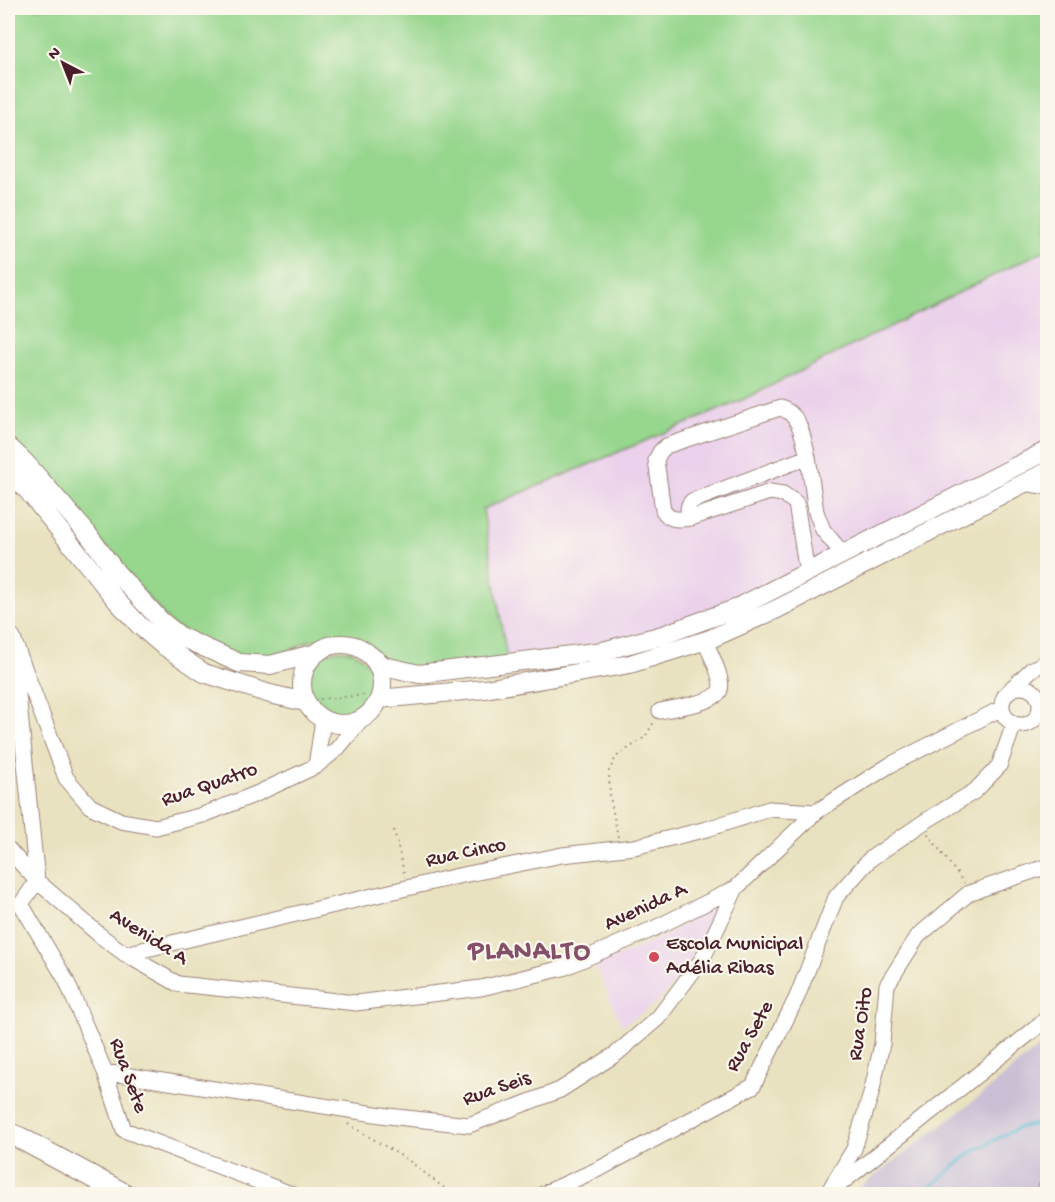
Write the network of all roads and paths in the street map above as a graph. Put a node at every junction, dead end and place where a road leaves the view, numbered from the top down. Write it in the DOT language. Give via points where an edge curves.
graph roads {
  1 [pos="8,446"];
  2 [pos="1047,450"];
  3 [pos="808,457"];
  4 [pos="8,470"];
  5 [pos="1047,471"];
  6 [pos="1024,483"];
  7 [pos="1047,487"];
  8 [pos="691,518"];
  9 [pos="844,555"];
  10 [pos="807,573"];
  11 [pos="10,633"];
  12 [pos="705,641"];
  13 [pos="366,652"];
  14 [pos="317,653"];
  15 [pos="1047,662"];
  16 [pos="1012,688"];
  17 [pos="380,696"];
  18 [pos="305,699"];
  19 [pos="1002,708"];
  20 [pos="660,711"];
  21 [pos="362,719"];
  22 [pos="324,720"];
  23 [pos="1014,724"];
  24 [pos="316,766"];
  25 [pos="816,812"];
  26 [pos="922,824"];
  27 [pos="394,830"];
  28 [pos="621,848"];
  29 [pos="8,849"];
  30 [pos="1047,866"];
  31 [pos="37,881"];
  32 [pos="408,888"];
  33 [pos="736,888"];
  34 [pos="970,892"];
  35 [pos="14,902"];
  36 [pos="125,954"];
  37 [pos="1047,1016"];
  38 [pos="105,1072"];
  39 [pos="359,1129"];
  40 [pos="12,1137"];
  41 [pos="1047,1185"];
  42 [pos="124,1194"];
  43 [pos="291,1194"];
  44 [pos="452,1194"];
  45 [pos="543,1194"];
  46 [pos="827,1194"];
  47 [pos="1043,1194"];
  1 -- 14 [label="main road" via="87,533 116,572 181,638 239,663 270,665"];
  2 -- 9 [label="main road"];
  3 -- 8 [label="street" via="692,501 687,508"];
  3 -- 8 [label="street" via="797,418 780,408 666,446 656,460 663,510 672,520"];
  3 -- 9 [label="street" via="816,512 823,530"];
  4 -- 18 [label="main road" via="117,601 161,644 204,673 270,694"];
  5 -- 6 [label="main road"];
  6 -- 7 [label="street"];
  6 -- 12 [label="main road" via="777,609"];
  8 -- 10 [label="street" via="770,492 783,495 796,503"];
  9 -- 10 [label="main road"];
  10 -- 13 [label="main road" via="735,609 603,651 419,674 384,666"];
  11 -- 24 [label="street, Rua Quatro" via="66,778 90,806 121,821 156,827 203,815"];
  11 -- 31 [label="street"];
  12 -- 17 [label="main road" via="630,664 485,689"];
  12 -- 20 [label="street" via="721,689 714,698"];
  13 -- 14 [label="main road" via="341,644"];
  13 -- 17 [label="main road" via="379,670"];
  14 -- 18 [label="main road" via="303,675"];
  15 -- 16 [label="street" via="1032,669"];
  16 -- 19 [label="street" via="1004,697"];
  16 -- 23 [label="street" via="1031,689 1041,705 1033,721"];
  17 -- 18 [label="path"];
  17 -- 21 [label="main road"];
  18 -- 22 [label="main road"];
  19 -- 23 [label="street"];
  19 -- 25 [label="street, Avenida A" via="890,765"];
  20 -- 28 [label="path" via="645,737 616,757 609,771 610,797"];
  21 -- 22 [label="main road" via="350,724"];
  21 -- 24 [label="street, Rua Quatro" via="337,749"];
  22 -- 24 [label="street"];
  23 -- 26 [label="street, Rua Sete" via="999,766 975,791"];
  25 -- 28 [label="street, Rua Cinco" via="769,809 707,829"];
  25 -- 33 [label="street, Avenida A"];
  26 -- 34 [label="path"];
  26 -- 45 [label="street, Rua Sete" via="870,859 836,897 797,997 753,1086 603,1167"];
  27 -- 32 [label="path"];
  28 -- 32 [label="street, Rua Cinco" via="562,855"];
  29 -- 31 [label="street, Avenida A"];
  30 -- 34 [label="street, Rua Oito"];
  31 -- 35 [label="street, Rua Sete"];
  31 -- 36 [label="street, Avenida A"];
  32 -- 36 [label="street, Rua Cinco"];
  33 -- 36 [label="street, Avenida A" via="562,968 481,987 356,1003 178,984"];
  33 -- 38 [label="street, Rua Seis" via="703,958 658,1018 616,1054 560,1090 469,1125"];
  34 -- 46 [label="street, Rua Oito" via="918,936 887,985 882,1044 871,1094 854,1149"];
  35 -- 38 [label="street, Rua Sete" via="66,980"];
  37 -- 46 [label="street"];
  38 -- 43 [label="street, Rua Sete" via="124,1130"];
  39 -- 44 [label="path"];
  40 -- 42 [label="highway"];
  41 -- 47 [label="street"];
}
